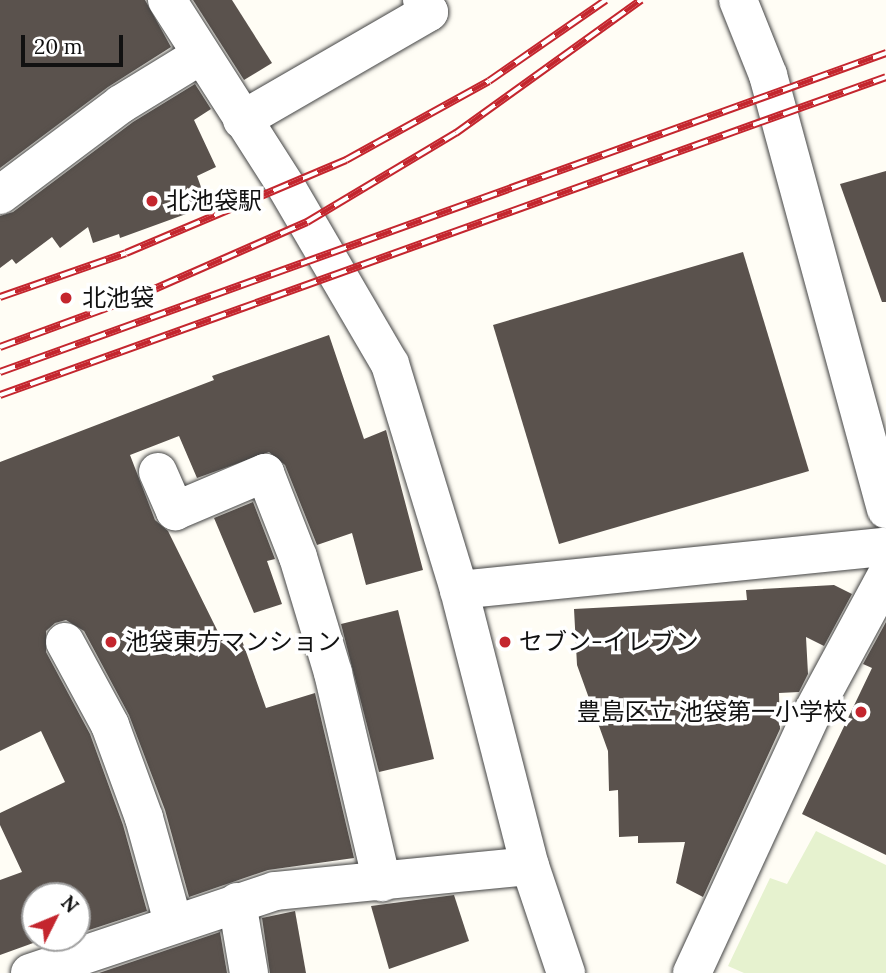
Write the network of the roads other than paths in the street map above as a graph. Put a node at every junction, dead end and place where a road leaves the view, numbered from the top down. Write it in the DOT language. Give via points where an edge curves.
graph roads {
  1 [pos="167,0"];
  2 [pos="422,0"];
  3 [pos="738,0"];
  4 [pos="201,55"];
  5 [pos="242,120"];
  6 [pos="0,195"];
  7 [pos="158,472"];
  8 [pos="886,509"];
  9 [pos="886,547"];
  10 [pos="886,576"];
  11 [pos="459,590"];
  12 [pos="65,642"];
  13 [pos="530,866"];
  14 [pos="382,881"];
  15 [pos="237,902"];
  16 [pos="173,922"];
  17 [pos="30,973"];
  18 [pos="248,973"];
  19 [pos="566,973"];
  20 [pos="692,973"];
  1 -- 4 [label="street"];
  2 -- 5 [label="street" via="429,12"];
  3 -- 8 [label="street" via="768,75"];
  4 -- 5 [label="street"];
  4 -- 6 [label="street" via="121,104"];
  5 -- 11 [label="street" via="390,363"];
  7 -- 14 [label="street" via="175,512 265,473 298,556 333,673"];
  9 -- 11 [label="street"];
  10 -- 20 [label="street" via="811,713"];
  11 -- 13 [label="street"];
  12 -- 16 [label="street" via="110,725 144,818"];
  13 -- 14 [label="street"];
  13 -- 19 [label="street"];
  14 -- 15 [label="street" via="275,891"];
  15 -- 16 [label="street"];
  15 -- 18 [label="street"];
  16 -- 17 [label="street"];
}
